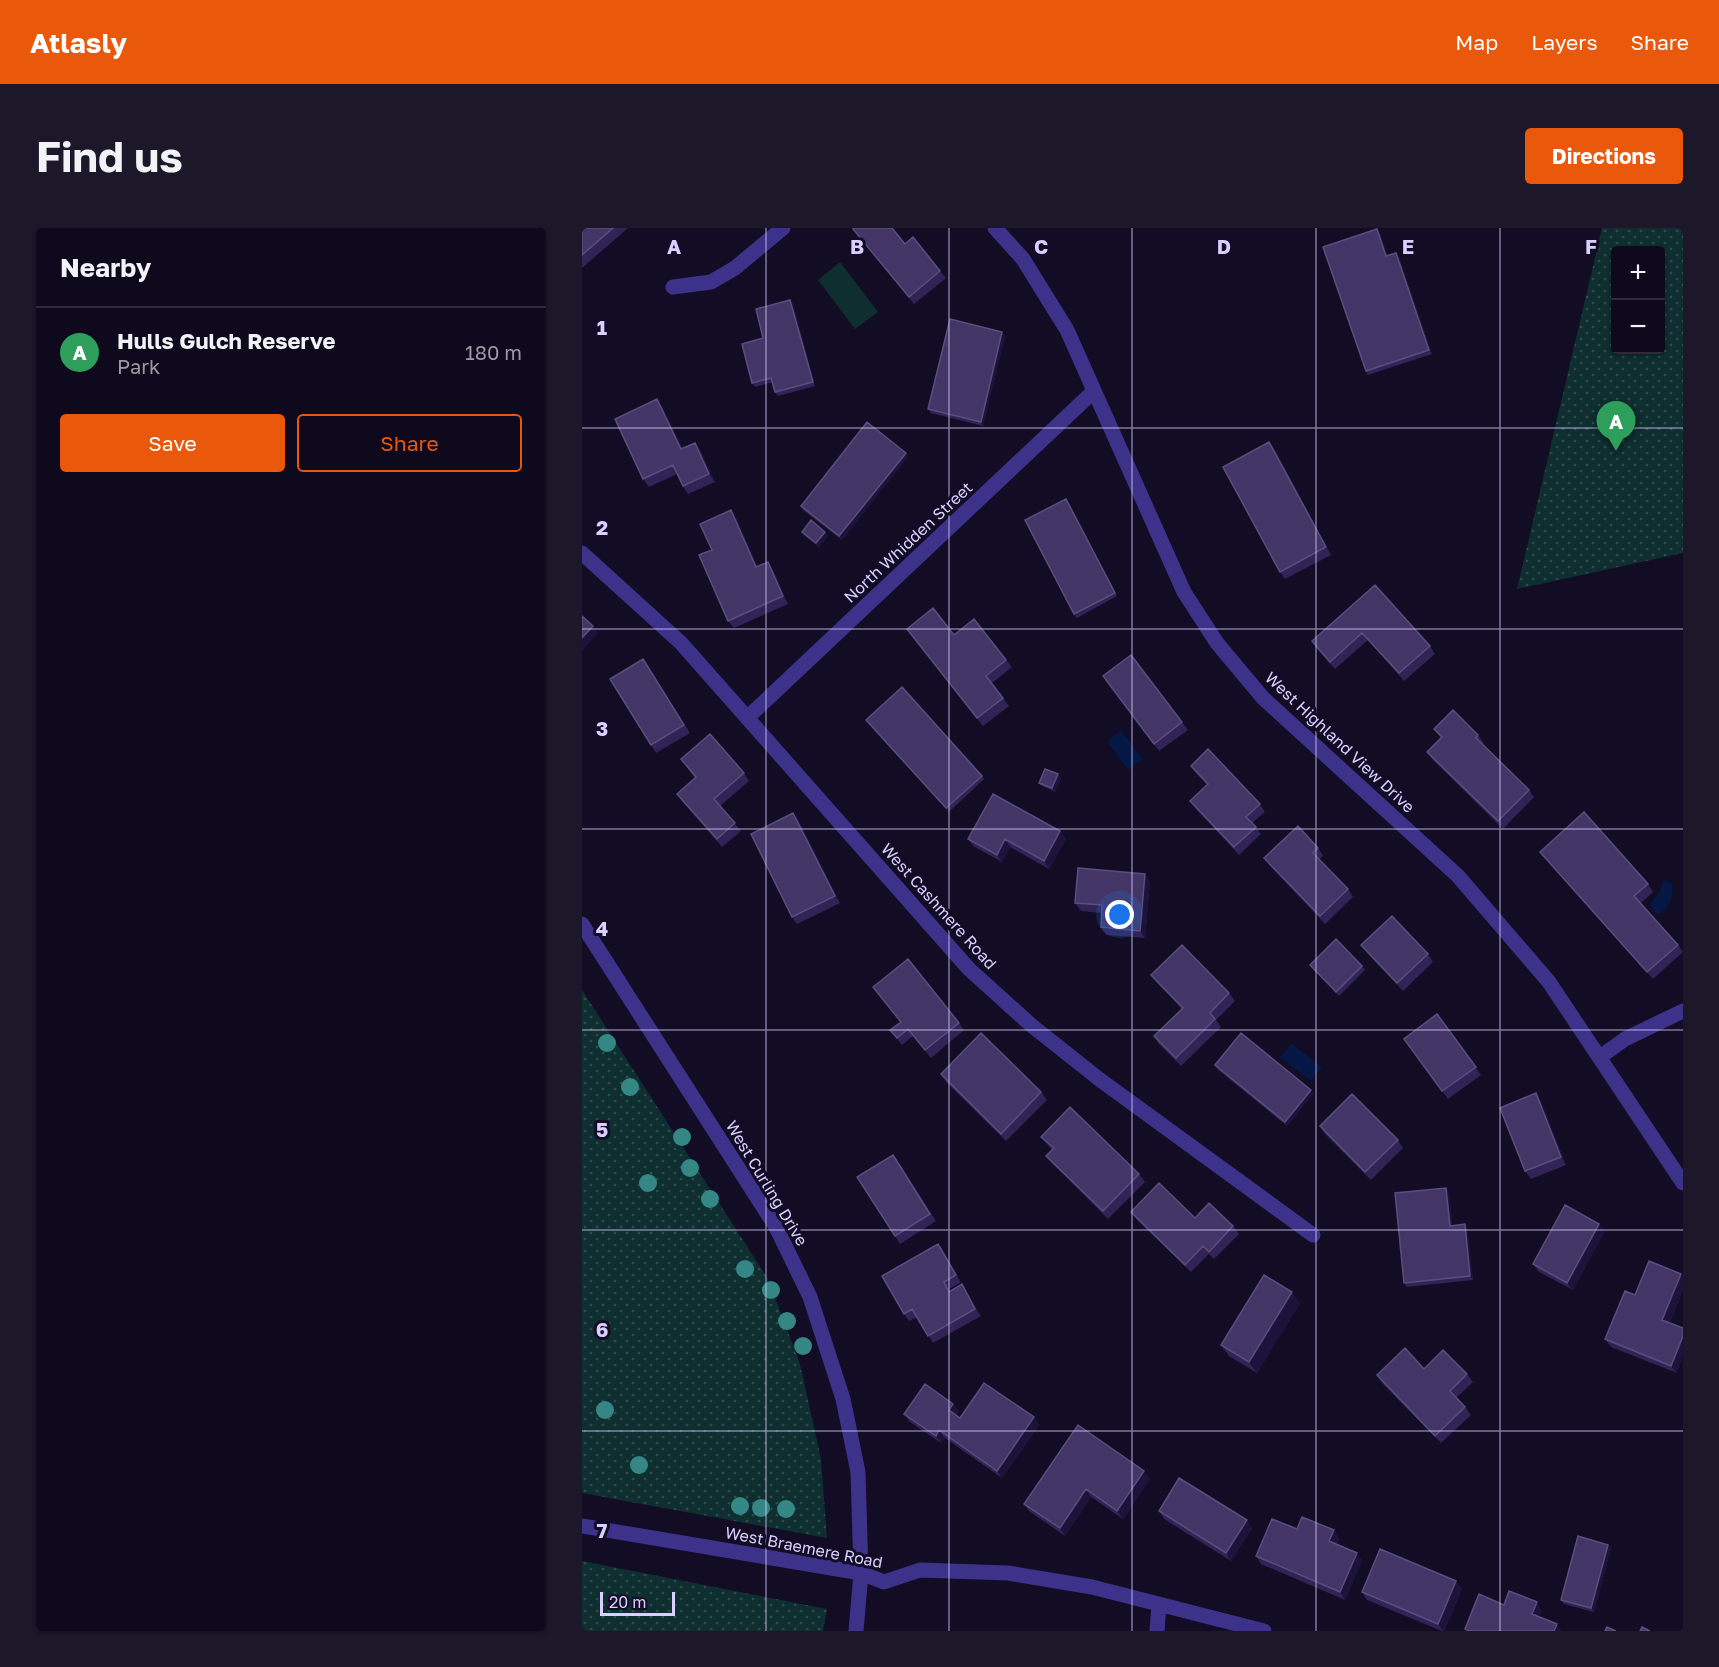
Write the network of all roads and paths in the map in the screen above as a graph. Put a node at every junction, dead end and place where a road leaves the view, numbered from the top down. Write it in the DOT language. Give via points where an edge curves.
graph roads {
  1 [pos="783,228"];
  2 [pos="995,228"];
  3 [pos="673,287"];
  4 [pos="1094,391"];
  5 [pos="582,553"];
  6 [pos="747,718"];
  7 [pos="582,924"];
  8 [pos="1683,1011"];
  9 [pos="1600,1057"];
  10 [pos="1683,1183"];
  11 [pos="1313,1235"];
  12 [pos="582,1526"];
  13 [pos="861,1573"];
  14 [pos="1159,1604"];
  15 [pos="856,1631"];
  16 [pos="1157,1631"];
  17 [pos="1264,1631"];
  1 -- 3 [label="street" via="735,268 711,282"];
  2 -- 4 [label="street, West Highland View Drive" via="1023,259 1067,330"];
  4 -- 6 [label="street, North Whidden Street"];
  4 -- 9 [label="street, West Highland View Drive" via="1184,592 1217,643 1263,698 1458,876 1549,982"];
  5 -- 6 [label="street, West Cashmere Road" via="681,643"];
  6 -- 11 [label="street, West Cashmere Road" via="969,969 1098,1079"];
  7 -- 13 [label="street, West Curling Drive" via="776,1227 810,1297 843,1399 858,1472"];
  8 -- 9 [label="street" via="1625,1039"];
  9 -- 10 [label="street, West Highland View Drive"];
  12 -- 13 [label="street, West Braemere Road"];
  13 -- 14 [label="street, West Braemere Road" via="884,1582 920,1570 1008,1573 1092,1587"];
  13 -- 15 [label="street, West Curling Drive"];
  14 -- 16 [label="street"];
  14 -- 17 [label="street, West Braemere Road"];
}
